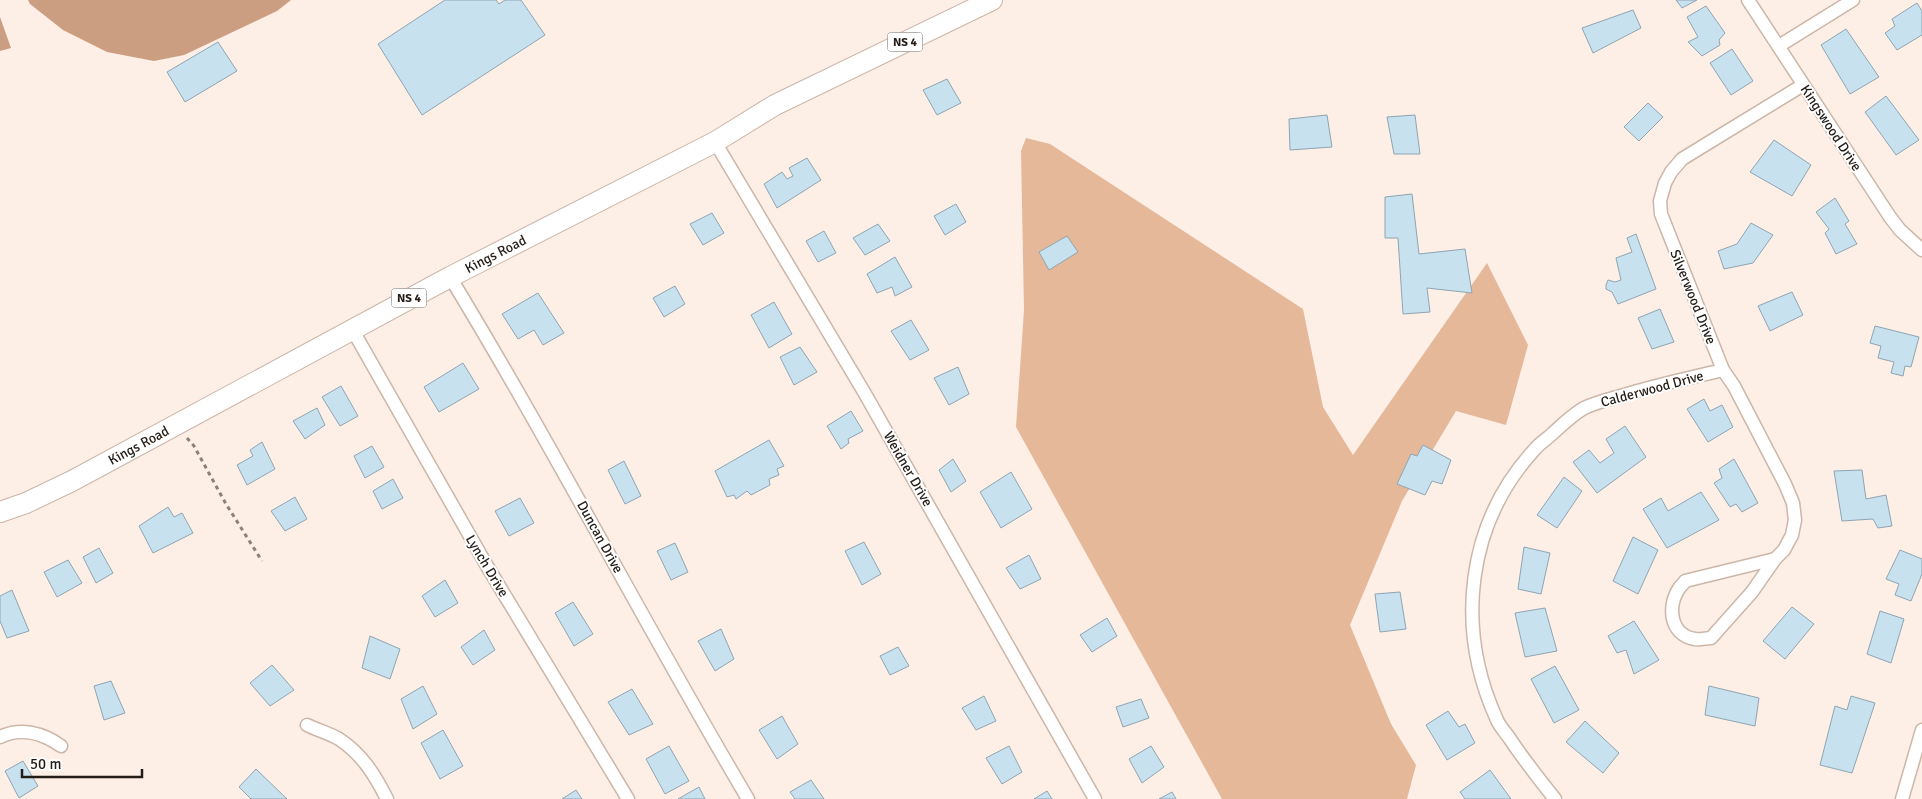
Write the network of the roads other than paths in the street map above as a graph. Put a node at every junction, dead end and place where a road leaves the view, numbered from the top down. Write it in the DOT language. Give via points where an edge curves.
graph roads {
  1 [pos="992,0"];
  2 [pos="1748,0"];
  3 [pos="1853,0"];
  4 [pos="1779,46"];
  5 [pos="1803,85"];
  6 [pos="715,142"];
  7 [pos="1922,250"];
  8 [pos="450,276"];
  9 [pos="352,329"];
  10 [pos="1723,370"];
  11 [pos="0,512"];
  12 [pos="1775,559"];
  13 [pos="307,725"];
  14 [pos="1922,730"];
  15 [pos="0,737"];
  16 [pos="61,746"];
  17 [pos="387,799"];
  18 [pos="628,799"];
  19 [pos="748,799"];
  20 [pos="1095,799"];
  21 [pos="1555,799"];
  22 [pos="1902,799"];
  1 -- 6 [label="main road, Kings Road / NS 4" via="775,104"];
  2 -- 4 [label="street, Kingswood Drive"];
  3 -- 4 [label="street"];
  4 -- 5 [label="street, Kingswood Drive"];
  5 -- 7 [label="street, Kingswood Drive" via="1895,224"];
  5 -- 10 [label="street, Silverwood Drive" via="1682,160 1668,177 1661,196 1661,214 1670,241"];
  6 -- 8 [label="main road, Kings Road / NS 4"];
  6 -- 20 [label="street, Weidner Drive" via="864,392"];
  8 -- 9 [label="main road, Kings Road / NS 4"];
  8 -- 19 [label="street, Duncan Drive"];
  9 -- 11 [label="main road, Kings Road / NS 4" via="50,492"];
  9 -- 18 [label="street, Lynch Drive" via="487,566"];
  10 -- 12 [label="street, Silverwood Drive" via="1793,503 1795,520 1792,535"];
  10 -- 21 [label="street, Calderwood Drive" via="1606,399 1584,408 1536,448 1521,467 1498,504 1484,535 1472,600 1472,626 1480,673 1498,722"];
  12 -- 12 [label="street, Silverwood Drive" via="1752,592 1711,638 1694,639 1676,629 1672,606 1685,581"];
  13 -- 17 [label="street" via="338,738 359,755 370,767"];
  14 -- 22 [label="street"];
  15 -- 16 [label="street" via="11,732 32,732"];
}
